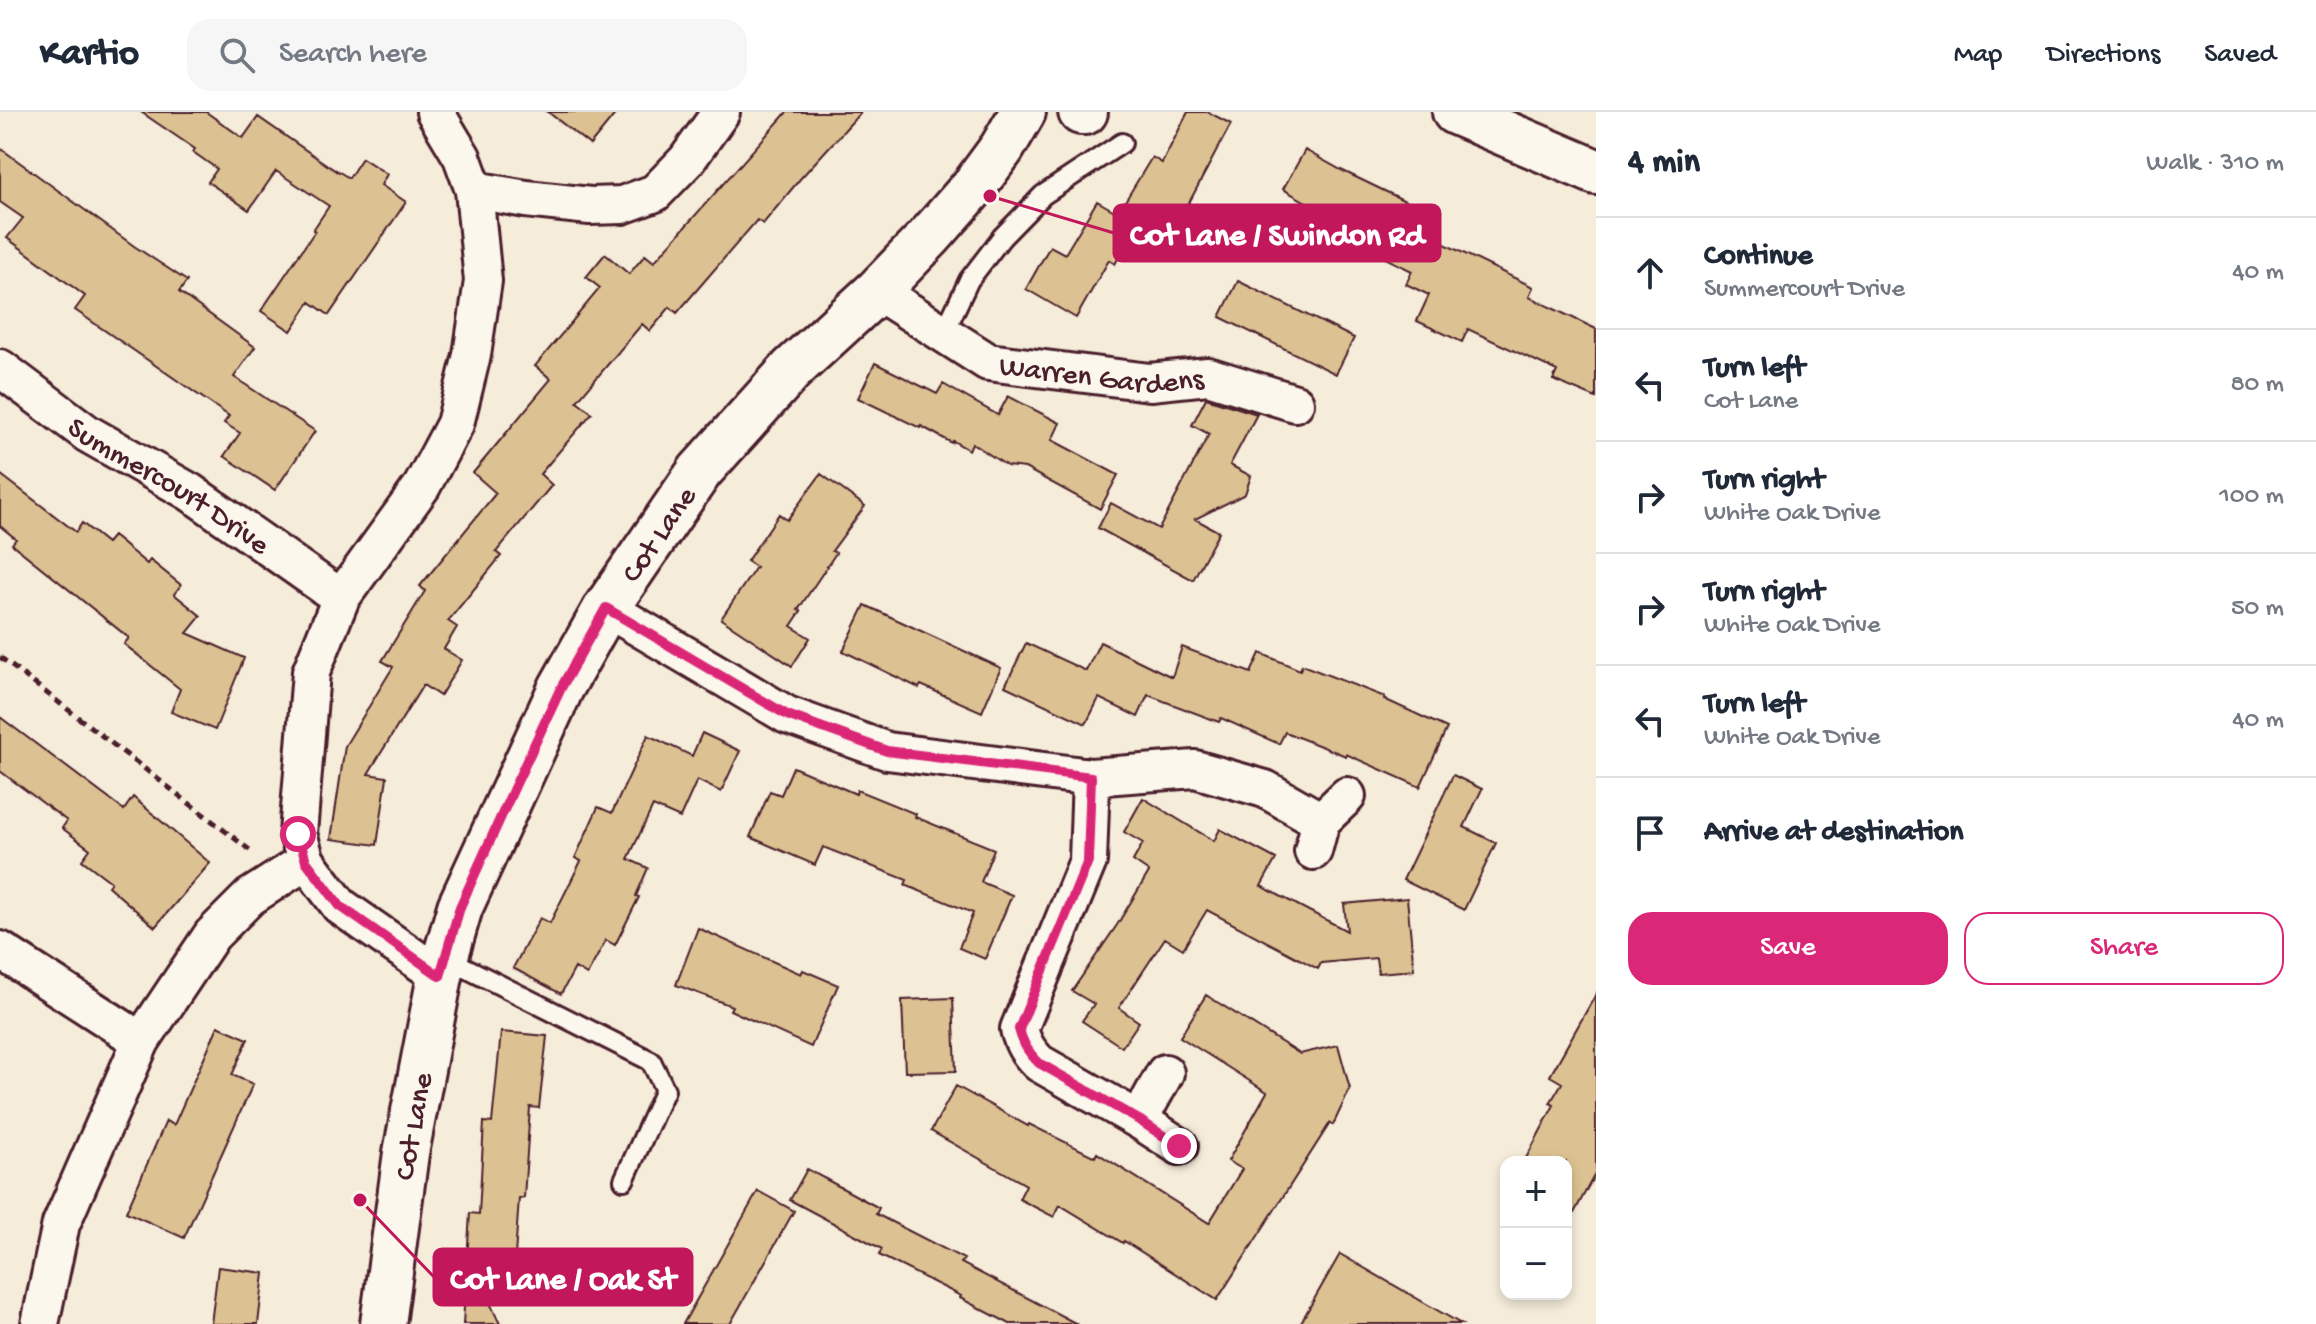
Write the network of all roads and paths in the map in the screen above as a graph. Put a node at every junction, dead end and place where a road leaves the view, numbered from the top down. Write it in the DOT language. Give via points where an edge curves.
graph roads {
  1 [pos="435,112"];
  2 [pos="721,112"];
  3 [pos="1023,112"];
  4 [pos="1455,112"];
  5 [pos="1122,143"];
  6 [pos="1596,172"];
  7 [pos="474,190"];
  8 [pos="877,291"];
  9 [pos="944,333"];
  10 [pos="0,368"];
  11 [pos="1295,403"];
  12 [pos="341,598"];
  13 [pos="606,608"];
  14 [pos="0,657"];
  15 [pos="1091,777"];
  16 [pos="1347,796"];
  17 [pos="251,851"];
  18 [pos="306,861"];
  19 [pos="0,950"];
  20 [pos="443,967"];
  21 [pos="141,1041"];
  22 [pos="1165,1073"];
  23 [pos="1139,1120"];
  24 [pos="1179,1146"];
  25 [pos="624,1180"];
  26 [pos="40,1324"];
  27 [pos="383,1324"];
  1 -- 7 [label="street" via="462,157"];
  2 -- 7 [label="street" via="655,193 622,205 590,206"];
  3 -- 8 [label="street, Cot Lane" via="974,186"];
  4 -- 6 [label="street"];
  5 -- 9 [label="lane" via="1043,195 1002,237 969,280"];
  7 -- 12 [label="street" via="483,281 455,424 422,486"];
  8 -- 9 [label="street, Warren Gardens"];
  8 -- 13 [label="street, Cot Lane" via="792,369 700,471"];
  9 -- 11 [label="street, Warren Gardens" via="988,362 1150,382 1208,376"];
  10 -- 12 [label="street, Summercourt Drive" via="88,434 190,492"];
  12 -- 18 [label="street" via="311,672 298,834"];
  13 -- 15 [label="street" via="787,715 872,746"];
  13 -- 20 [label="street, Cot Lane" via="514,788 460,907"];
  14 -- 17 [label="path"];
  15 -- 16 [label="street" via="1195,769 1265,789 1317,836"];
  15 -- 23 [label="street" via="1088,861 1019,1029 1022,1042 1039,1063"];
  18 -- 20 [label="street" via="340,906"];
  18 -- 21 [label="street" via="250,897 212,935"];
  19 -- 21 [label="street"];
  20 -- 25 [label="lane" via="651,1061 665,1090"];
  20 -- 27 [label="street, Cot Lane" via="406,1153"];
  21 -- 26 [label="street" via="61,1224"];
  22 -- 23 [label="street"];
  23 -- 24 [label="street"];
}
